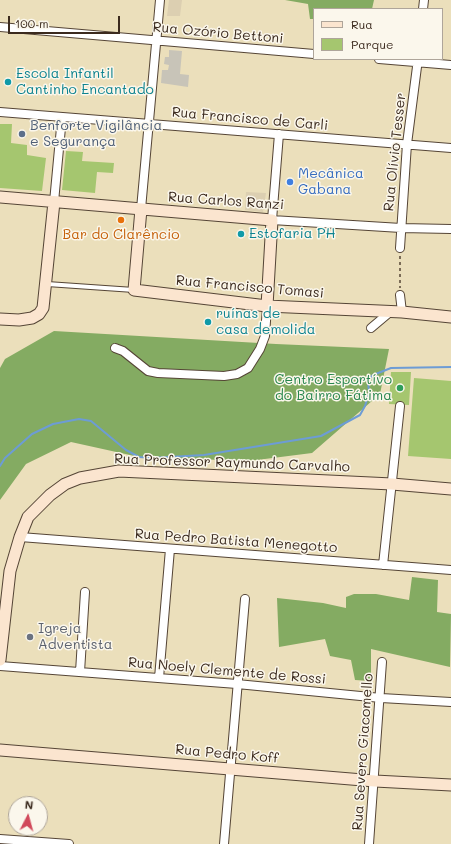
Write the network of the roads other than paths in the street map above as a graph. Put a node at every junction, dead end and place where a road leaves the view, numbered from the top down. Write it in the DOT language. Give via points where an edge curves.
graph roads {
  1 [pos="160,0"];
  2 [pos="0,27"];
  3 [pos="157,41"];
  4 [pos="313,54"];
  5 [pos="417,60"];
  6 [pos="451,65"];
  7 [pos="0,112"];
  8 [pos="62,117"];
  9 [pos="149,124"];
  10 [pos="279,134"];
  11 [pos="408,144"];
  12 [pos="451,148"];
  13 [pos="0,197"];
  14 [pos="54,202"];
  15 [pos="141,209"];
  16 [pos="272,220"];
  17 [pos="400,228"];
  18 [pos="451,229"];
  19 [pos="400,248"];
  20 [pos="46,284"];
  21 [pos="134,290"];
  22 [pos="400,295"];
  23 [pos="267,306"];
  24 [pos="390,312"];
  25 [pos="402,312"];
  26 [pos="451,317"];
  27 [pos="0,319"];
  28 [pos="371,328"];
  29 [pos="115,348"];
  30 [pos="400,406"];
  31 [pos="392,484"];
  32 [pos="451,489"];
  33 [pos="20,537"];
  34 [pos="170,549"];
  35 [pos="383,565"];
  36 [pos="451,570"];
  37 [pos="85,592"];
  38 [pos="245,599"];
  39 [pos="0,660"];
  40 [pos="382,662"];
  41 [pos="0,666"];
  42 [pos="80,672"];
  43 [pos="159,678"];
  44 [pos="236,684"];
  45 [pos="381,698"];
  46 [pos="451,702"];
  47 [pos="0,750"];
  48 [pos="231,770"];
  49 [pos="375,781"];
  50 [pos="451,785"];
  51 [pos="0,839"];
  52 [pos="69,844"];
  53 [pos="224,844"];
  54 [pos="369,844"];
  1 -- 3 [label="street"];
  2 -- 3 [label="street, Rua Ozório Bettoni"];
  3 -- 4 [label="street, Rua Ozório Bettoni"];
  3 -- 9 [label="street"];
  5 -- 6 [label="street"];
  5 -- 11 [label="street, Rua Olívio Tesser"];
  7 -- 8 [label="street, Rua Francisco de Carli"];
  8 -- 9 [label="street, Rua Francisco de Carli"];
  8 -- 14 [label="street"];
  9 -- 10 [label="street, Rua Francisco de Carli"];
  9 -- 15 [label="street"];
  10 -- 11 [label="street, Rua Francisco de Carli"];
  10 -- 16 [label="street"];
  11 -- 12 [label="street, Rua Francisco de Carli"];
  11 -- 17 [label="street, Rua Olívio Tesser"];
  13 -- 14 [label="street, Rua Carlos Ranzi"];
  14 -- 15 [label="street, Rua Carlos Ranzi"];
  14 -- 20 [label="street"];
  15 -- 16 [label="street, Rua Carlos Ranzi"];
  15 -- 21 [label="street"];
  16 -- 17 [label="street, Rua Carlos Ranzi"];
  16 -- 23 [label="street"];
  17 -- 18 [label="street, Rua Carlos Ranzi"];
  17 -- 19 [label="street, Rua Olívio Tesser"];
  20 -- 21 [label="lane, Rua Francisco Tomasi"];
  20 -- 27 [label="street" via="44,302 39,314 19,320"];
  21 -- 23 [label="street, Rua Francisco Tomasi"];
  22 -- 25 [label="street"];
  23 -- 24 [label="street, Rua Francisco Tomasi"];
  23 -- 29 [label="street" via="265,336 260,349 248,368 237,374 158,374 148,371 123,351"];
  24 -- 25 [label="street, Rua Francisco Tomasi"];
  24 -- 28 [label="street"];
  25 -- 26 [label="street, Rua Francisco Tomasi"];
  30 -- 31 [label="street"];
  31 -- 32 [label="street, Rua Professor Raymundo Carvalho"];
  31 -- 33 [label="street, Rua Professor Raymundo Carvalho" via="119,471 96,474 65,484 50,495 28,517"];
  31 -- 35 [label="street"];
  33 -- 34 [label="street, Rua Pedro Batista Menegotto"];
  33 -- 39 [label="street, Rua Professor Raymundo Carvalho" via="10,571"];
  34 -- 35 [label="street, Rua Pedro Batista Menegotto"];
  34 -- 43 [label="street"];
  35 -- 36 [label="street, Rua Pedro Batista Menegotto"];
  37 -- 42 [label="street"];
  38 -- 44 [label="street"];
  40 -- 45 [label="street, Rua Severo Giacomello"];
  41 -- 42 [label="street, Rua Noely Clemente de Rossi"];
  42 -- 43 [label="street, Rua Noely Clemente de Rossi"];
  43 -- 44 [label="street, Rua Noely Clemente de Rossi"];
  44 -- 45 [label="street, Rua Noely Clemente de Rossi"];
  44 -- 48 [label="street"];
  45 -- 46 [label="street, Rua Noely Clemente de Rossi"];
  45 -- 49 [label="street, Rua Severo Giacomello"];
  47 -- 48 [label="street, Rua Pedro Koff"];
  48 -- 49 [label="street, Rua Pedro Koff"];
  48 -- 53 [label="street"];
  49 -- 50 [label="street, Rua Pedro Koff"];
  49 -- 54 [label="street, Rua Severo Giacomello"];
  51 -- 52 [label="street"];
}
